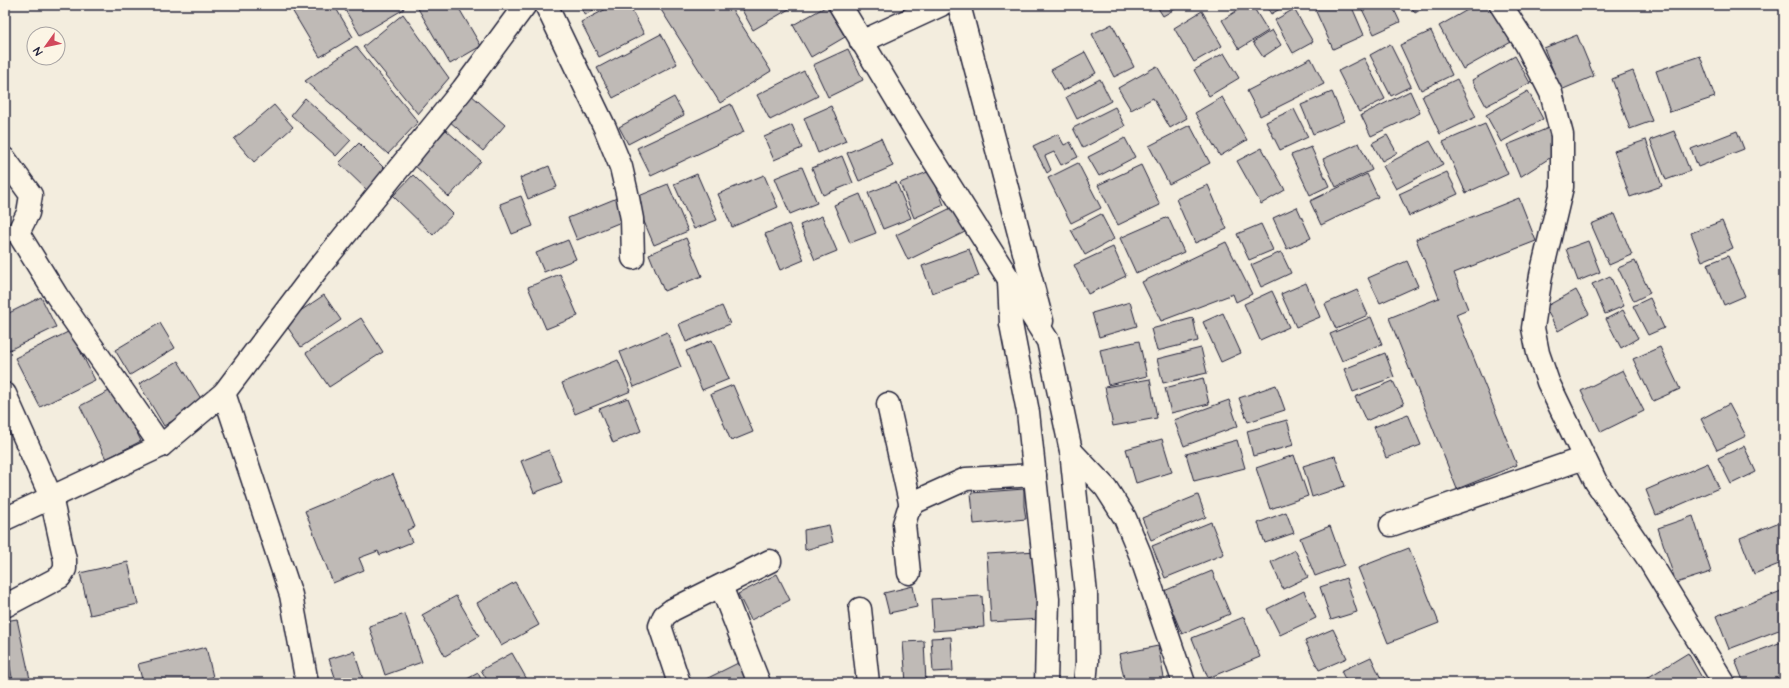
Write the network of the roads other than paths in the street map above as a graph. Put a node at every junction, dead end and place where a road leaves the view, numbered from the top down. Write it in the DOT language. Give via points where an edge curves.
graph roads {
  1 [pos="525,5"];
  2 [pos="546,5"];
  3 [pos="840,5"];
  4 [pos="941,5"];
  5 [pos="959,5"];
  6 [pos="1501,5"];
  7 [pos="861,42"];
  8 [pos="5,159"];
  9 [pos="633,258"];
  10 [pos="1008,279"];
  11 [pos="1048,342"];
  12 [pos="224,393"];
  13 [pos="5,394"];
  14 [pos="888,404"];
  15 [pos="161,446"];
  16 [pos="1071,451"];
  17 [pos="1584,458"];
  18 [pos="1035,475"];
  19 [pos="51,497"];
  20 [pos="911,507"];
  21 [pos="5,519"];
  22 [pos="1391,525"];
  23 [pos="770,561"];
  24 [pos="909,573"];
  25 [pos="721,586"];
  26 [pos="5,606"];
  27 [pos="860,609"];
  28 [pos="307,683"];
  29 [pos="679,683"];
  30 [pos="759,683"];
  31 [pos="868,683"];
  32 [pos="1046,683"];
  33 [pos="1086,683"];
  34 [pos="1184,683"];
  35 [pos="1724,683"];
  1 -- 12 [label="street" via="463,89 316,271"];
  2 -- 9 [label="street" via="621,167 632,219"];
  3 -- 7 [label="street"];
  4 -- 7 [label="street"];
  5 -- 11 [label="street"];
  6 -- 17 [label="street" via="1526,44 1551,92 1562,135 1562,187 1541,276 1533,328 1548,382"];
  7 -- 10 [label="street"];
  8 -- 15 [label="street" via="31,194 28,213 18,233 57,296"];
  10 -- 11 [label="street"];
  10 -- 18 [label="street" via="1011,324 1028,412"];
  11 -- 16 [label="street"];
  12 -- 15 [label="street"];
  12 -- 28 [label="street" via="291,595"];
  13 -- 19 [label="street"];
  14 -- 20 [label="street"];
  15 -- 19 [label="street"];
  16 -- 33 [label="street" via="1086,594"];
  16 -- 34 [label="street" via="1106,488 1125,518 1140,554"];
  17 -- 22 [label="street"];
  17 -- 35 [label="street" via="1596,482 1649,560"];
  18 -- 20 [label="street" via="966,479 915,502"];
  18 -- 32 [label="street" via="1048,599"];
  19 -- 21 [label="street"];
  19 -- 26 [label="street" via="65,569 60,577"];
  20 -- 24 [label="street" via="904,524"];
  23 -- 25 [label="street"];
  25 -- 29 [label="street" via="664,616 660,626"];
  25 -- 30 [label="street"];
  27 -- 31 [label="street"];
}
